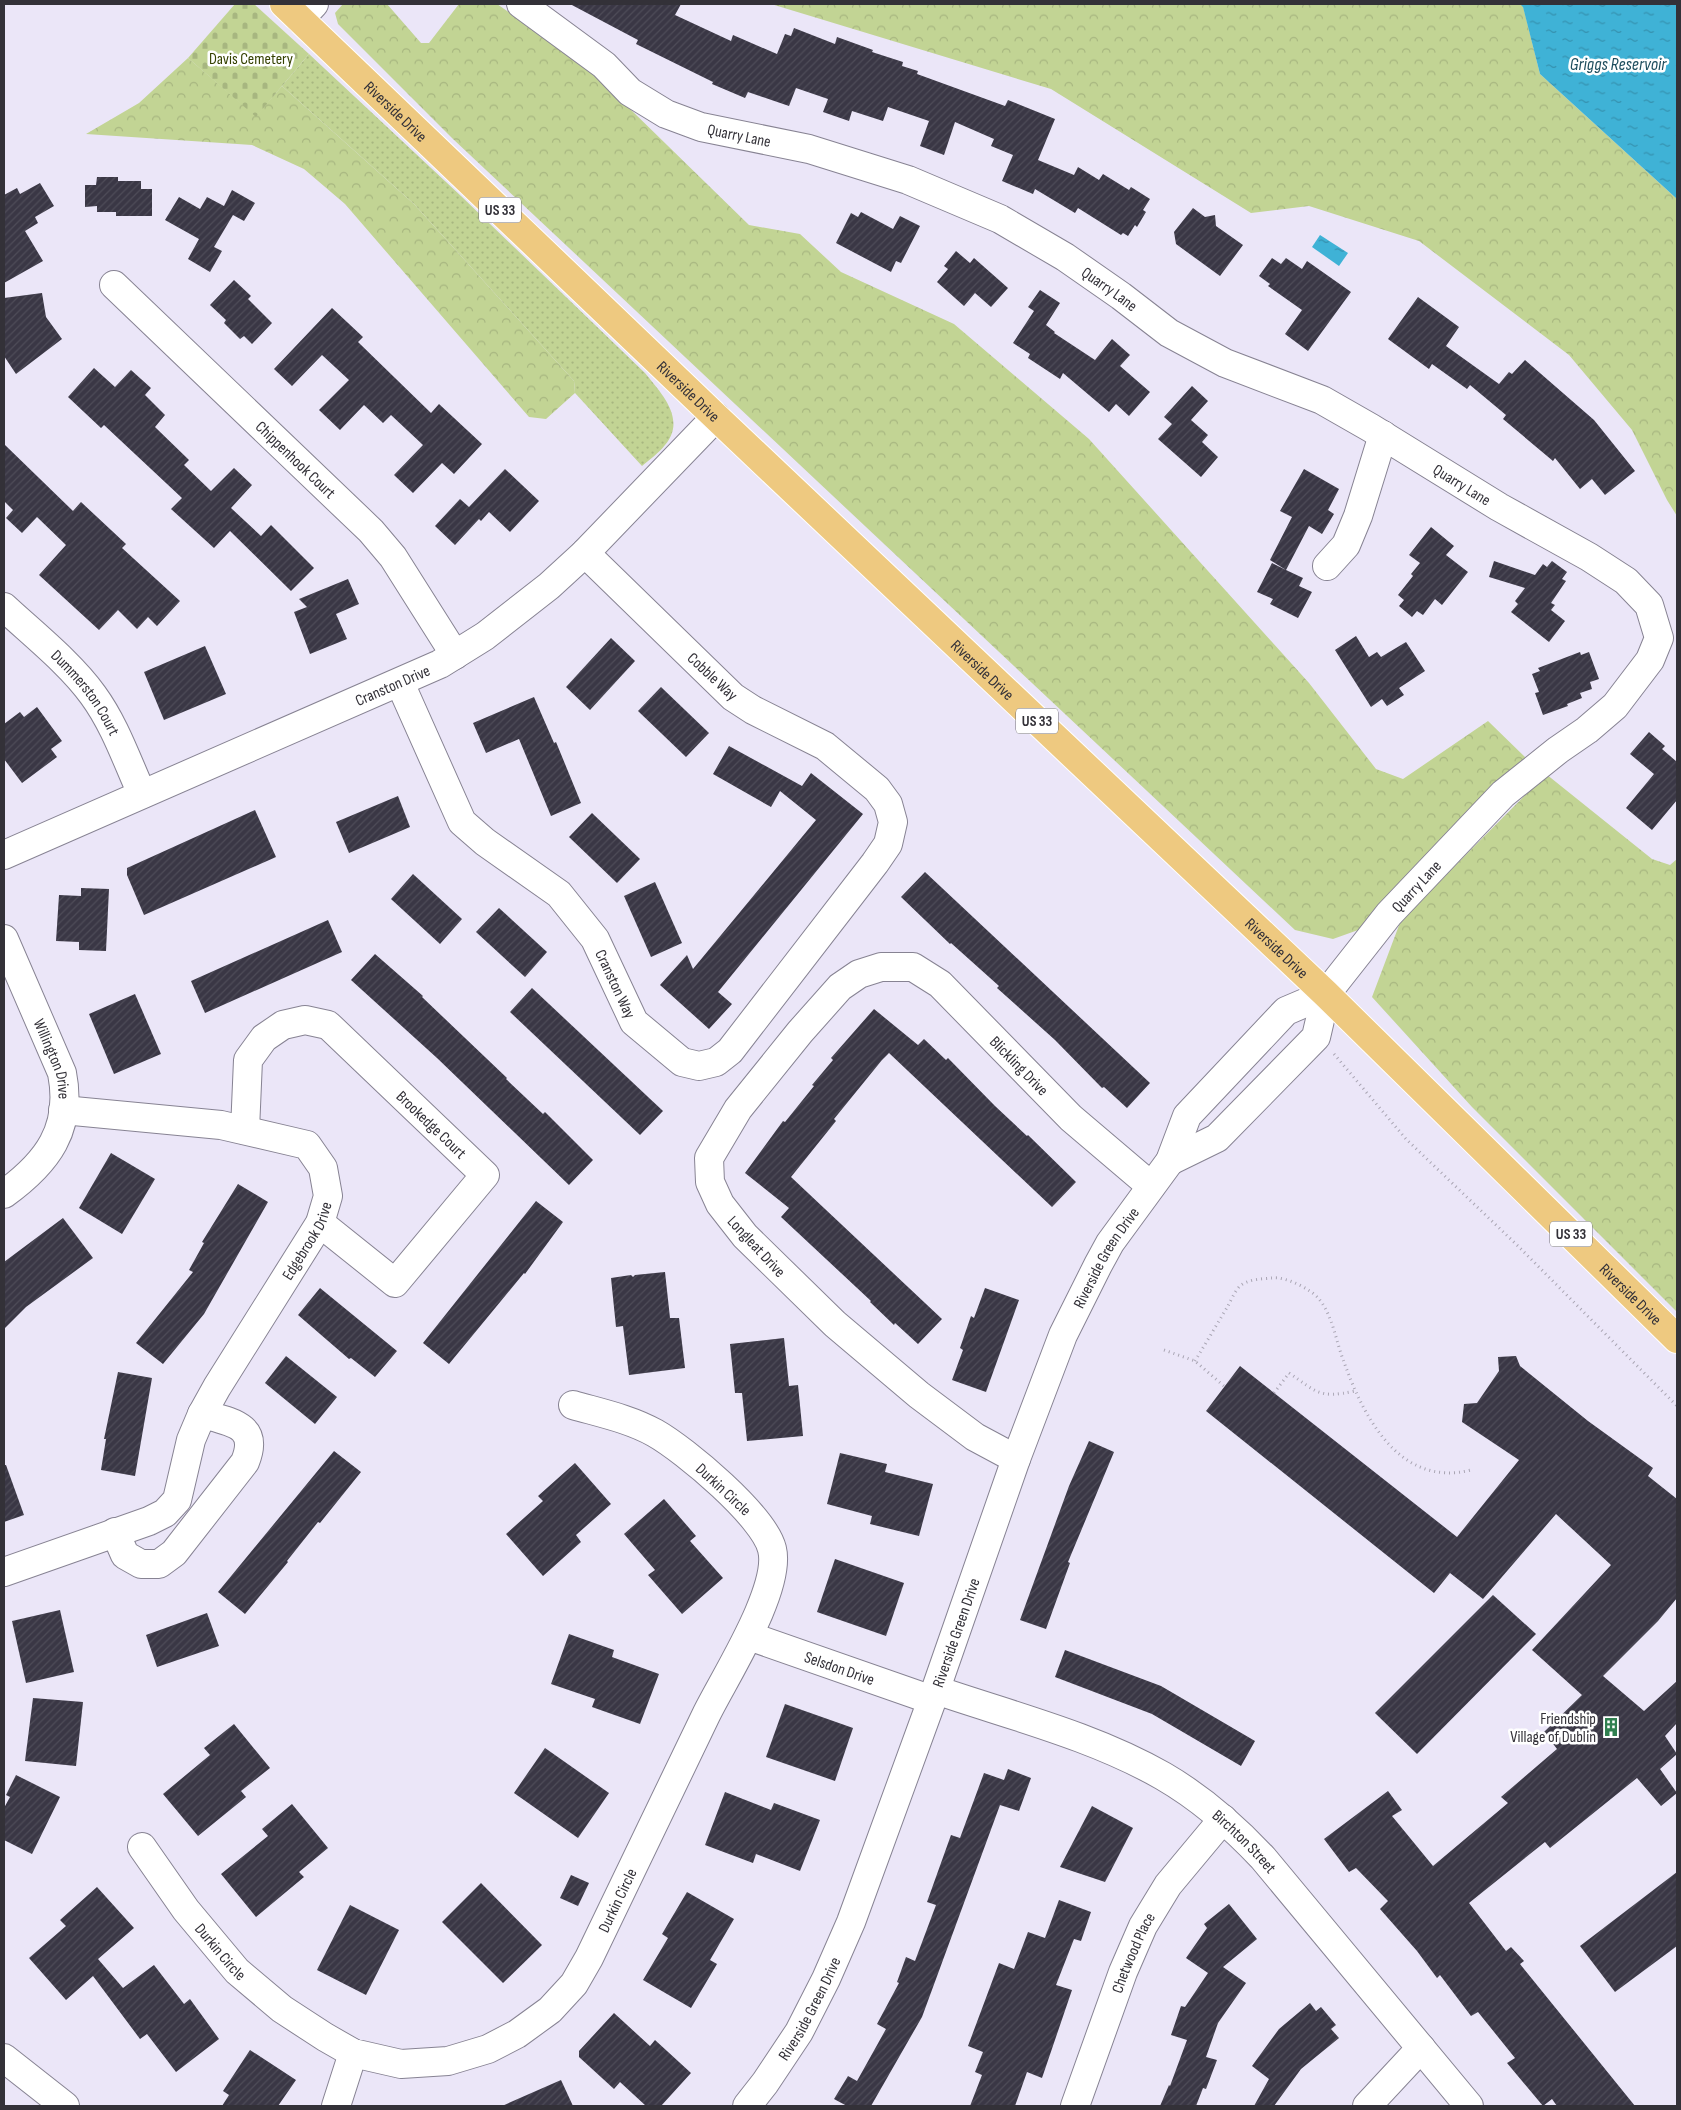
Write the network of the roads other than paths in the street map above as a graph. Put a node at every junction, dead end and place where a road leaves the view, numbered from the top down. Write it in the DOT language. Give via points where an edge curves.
graph roads {
  1 [pos="521,4"];
  2 [pos="299,9"];
  3 [pos="114,285"];
  4 [pos="716,417"];
  5 [pos="1383,435"];
  6 [pos="585,553"];
  7 [pos="1327,566"];
  8 [pos="4,607"];
  9 [pos="1668,639"];
  10 [pos="455,655"];
  11 [pos="400,683"];
  12 [pos="142,794"];
  13 [pos="893,822"];
  14 [pos="4,855"];
  15 [pos="4,939"];
  16 [pos="881,967"];
  17 [pos="1326,994"];
  18 [pos="63,1110"];
  19 [pos="245,1130"];
  20 [pos="1170,1162"];
  21 [pos="1151,1186"];
  22 [pos="4,1194"];
  23 [pos="320,1223"];
  24 [pos="1677,1339"];
  25 [pos="573,1405"];
  26 [pos="202,1414"];
  27 [pos="1016,1460"];
  28 [pos="115,1532"];
  29 [pos="4,1572"];
  30 [pos="749,1636"];
  31 [pos="934,1695"];
  32 [pos="1223,1819"];
  33 [pos="142,1847"];
  34 [pos="1421,2048"];
  35 [pos="353,2053"];
  36 [pos="4,2058"];
  37 [pos="65,2106"];
  38 [pos="336,2106"];
  39 [pos="748,2106"];
  40 [pos="1075,2106"];
  41 [pos="1367,2106"];
  42 [pos="1469,2106"];
  1 -- 5 [label="street, Quarry Lane" via="604,65 630,92 666,114 701,127 810,150 908,180 1000,219 1065,257 1169,333 1225,363 1322,400"];
  2 -- 4 [label="main road, Riverside Drive / US 33"];
  3 -- 10 [label="street, Chippenhook Court" via="371,531 393,557"];
  4 -- 6 [label="street, Cranston Drive"];
  4 -- 17 [label="main road, Riverside Drive / US 33"];
  5 -- 7 [label="street" via="1346,545"];
  5 -- 9 [label="street, Quarry Lane" via="1626,581 1649,605"];
  6 -- 10 [label="street, Cranston Drive" via="529,603"];
  6 -- 13 [label="street, Cobble Way" via="733,697 825,746 877,788 888,804"];
  8 -- 12 [label="street, Dummerston Court" via="92,694 114,730"];
  9 -- 17 [label="street, Quarry Lane" via="1615,706 1503,794 1389,914"];
  10 -- 11 [label="street, Cranston Drive"];
  11 -- 12 [label="street, Cranston Drive"];
  11 -- 13 [label="street, Cranston Way" via="462,822 559,894 595,938 634,1022 682,1062 699,1066 716,1062 730,1050 875,863 888,844"];
  12 -- 14 [label="street, Cranston Drive"];
  15 -- 18 [label="street, Willington Drive" via="62,1074 65,1090"];
  16 -- 21 [label="street, Blickling Drive" via="913,967 940,984 1071,1118"];
  16 -- 27 [label="street, Longleat Drive" via="859,974 840,987 738,1109 709,1158 710,1182 720,1204 744,1236 835,1324 918,1395 975,1437"];
  17 -- 20 [label="street, Riverside Green Drive" via="1286,1011 1186,1116"];
  17 -- 20 [label="street, Riverside Green Drive" via="1316,1037 1217,1138"];
  17 -- 24 [label="main road, Riverside Drive / US 33"];
  18 -- 19 [label="street, Edgebrook Drive"];
  18 -- 22 [label="street, Willington Drive" via="59,1134 50,1151 23,1181"];
  19 -- 23 [label="street, Edgebrook Drive" via="307,1145 323,1168 328,1196"];
  19 -- 23 [label="street, Brookedge Court" via="248,1060 264,1038 283,1025 305,1020 328,1025 485,1175 395,1283"];
  20 -- 21 [label="street, Riverside Green Drive"];
  21 -- 27 [label="street, Riverside Green Drive" via="1110,1243 1063,1335"];
  23 -- 26 [label="street, Edgebrook Drive"];
  25 -- 30 [label="street, Durkin Circle" via="656,1433 687,1455 750,1512 768,1536 773,1566"];
  26 -- 28 [label="street, Edgebrook Drive" via="177,1500 165,1513"];
  26 -- 28 [label="street" via="239,1425 248,1436 250,1449 245,1462 174,1553 159,1564 141,1564 125,1555"];
  27 -- 31 [label="street, Riverside Green Drive"];
  28 -- 29 [label="street, Edgebrook Drive"];
  30 -- 31 [label="street, Selsdon Drive"];
  30 -- 35 [label="street, Durkin Circle" via="712,1702 589,1958 574,1984 550,2010 495,2046 448,2061 402,2064"];
  31 -- 32 [label="street, Birchton Street" via="1086,1741 1128,1759 1163,1776 1201,1800"];
  31 -- 39 [label="street, Riverside Green Drive" via="851,1922 826,1979 799,2032"];
  32 -- 34 [label="street, Birchton Street" via="1263,1858"];
  32 -- 40 [label="street, Chetwood Place" via="1168,1885 1143,1926"];
  33 -- 35 [label="street, Durkin Circle" via="186,1910 237,1972 282,2009"];
  34 -- 41 [label="street"];
  34 -- 42 [label="street, Birchton Street"];
  35 -- 38 [label="street"];
  36 -- 37 [label="street"];
}
